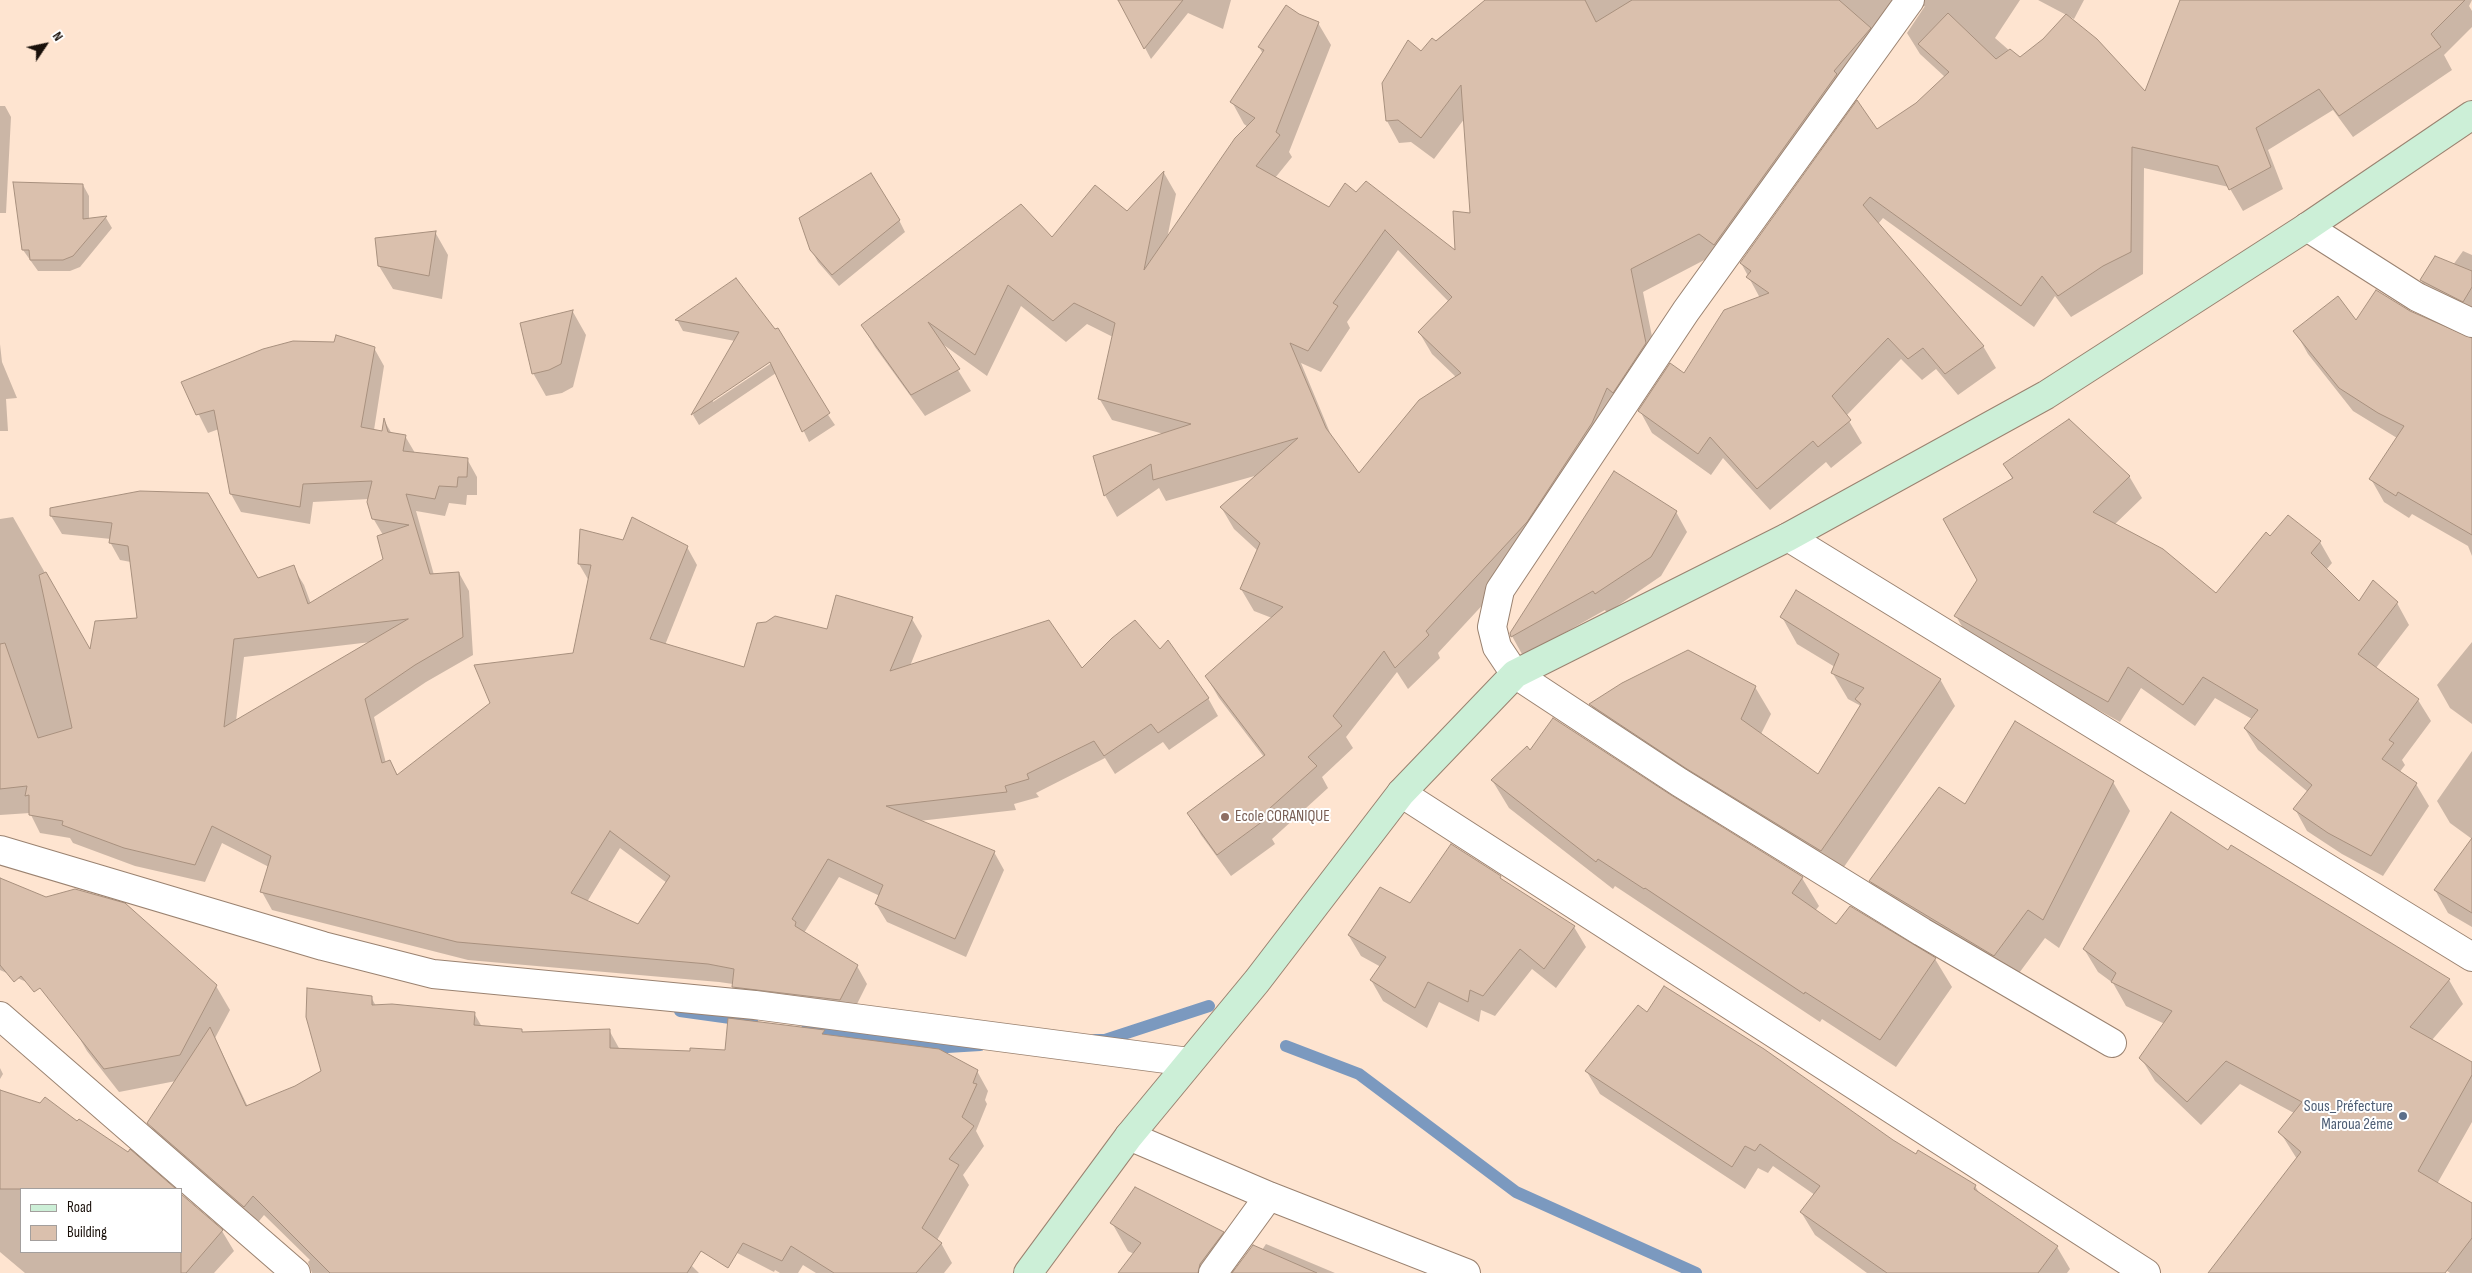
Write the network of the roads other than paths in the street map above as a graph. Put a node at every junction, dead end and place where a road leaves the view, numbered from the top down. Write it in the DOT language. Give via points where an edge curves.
graph roads {
  1 [pos="1910,0"];
  2 [pos="2472,115"];
  3 [pos="2307,227"];
  4 [pos="2472,323"];
  5 [pos="1788,537"];
  6 [pos="1515,674"];
  7 [pos="1401,794"];
  8 [pos="0,850"];
  9 [pos="2472,957"];
  10 [pos="0,1016"];
  11 [pos="2112,1043"];
  12 [pos="1189,1062"];
  13 [pos="1129,1136"];
  14 [pos="1269,1196"];
  15 [pos="1032,1272"];
  16 [pos="296,1273"];
  17 [pos="1213,1273"];
  18 [pos="1466,1273"];
  19 [pos="2146,1273"];
  1 -- 6 [label="street" via="1686,312 1500,590 1492,627 1497,647"];
  2 -- 3 [label="street"];
  3 -- 4 [label="street" via="2417,297"];
  3 -- 5 [label="street" via="2046,394"];
  5 -- 6 [label="street"];
  5 -- 9 [label="street"];
  6 -- 7 [label="street"];
  6 -- 11 [label="street" via="1729,813 1922,932"];
  7 -- 12 [label="street"];
  7 -- 19 [label="street"];
  8 -- 12 [label="street" via="323,946 434,974 755,1005"];
  10 -- 16 [label="street"];
  12 -- 13 [label="street"];
  13 -- 14 [label="street"];
  13 -- 15 [label="street"];
  14 -- 17 [label="street"];
  14 -- 18 [label="street"];
}
